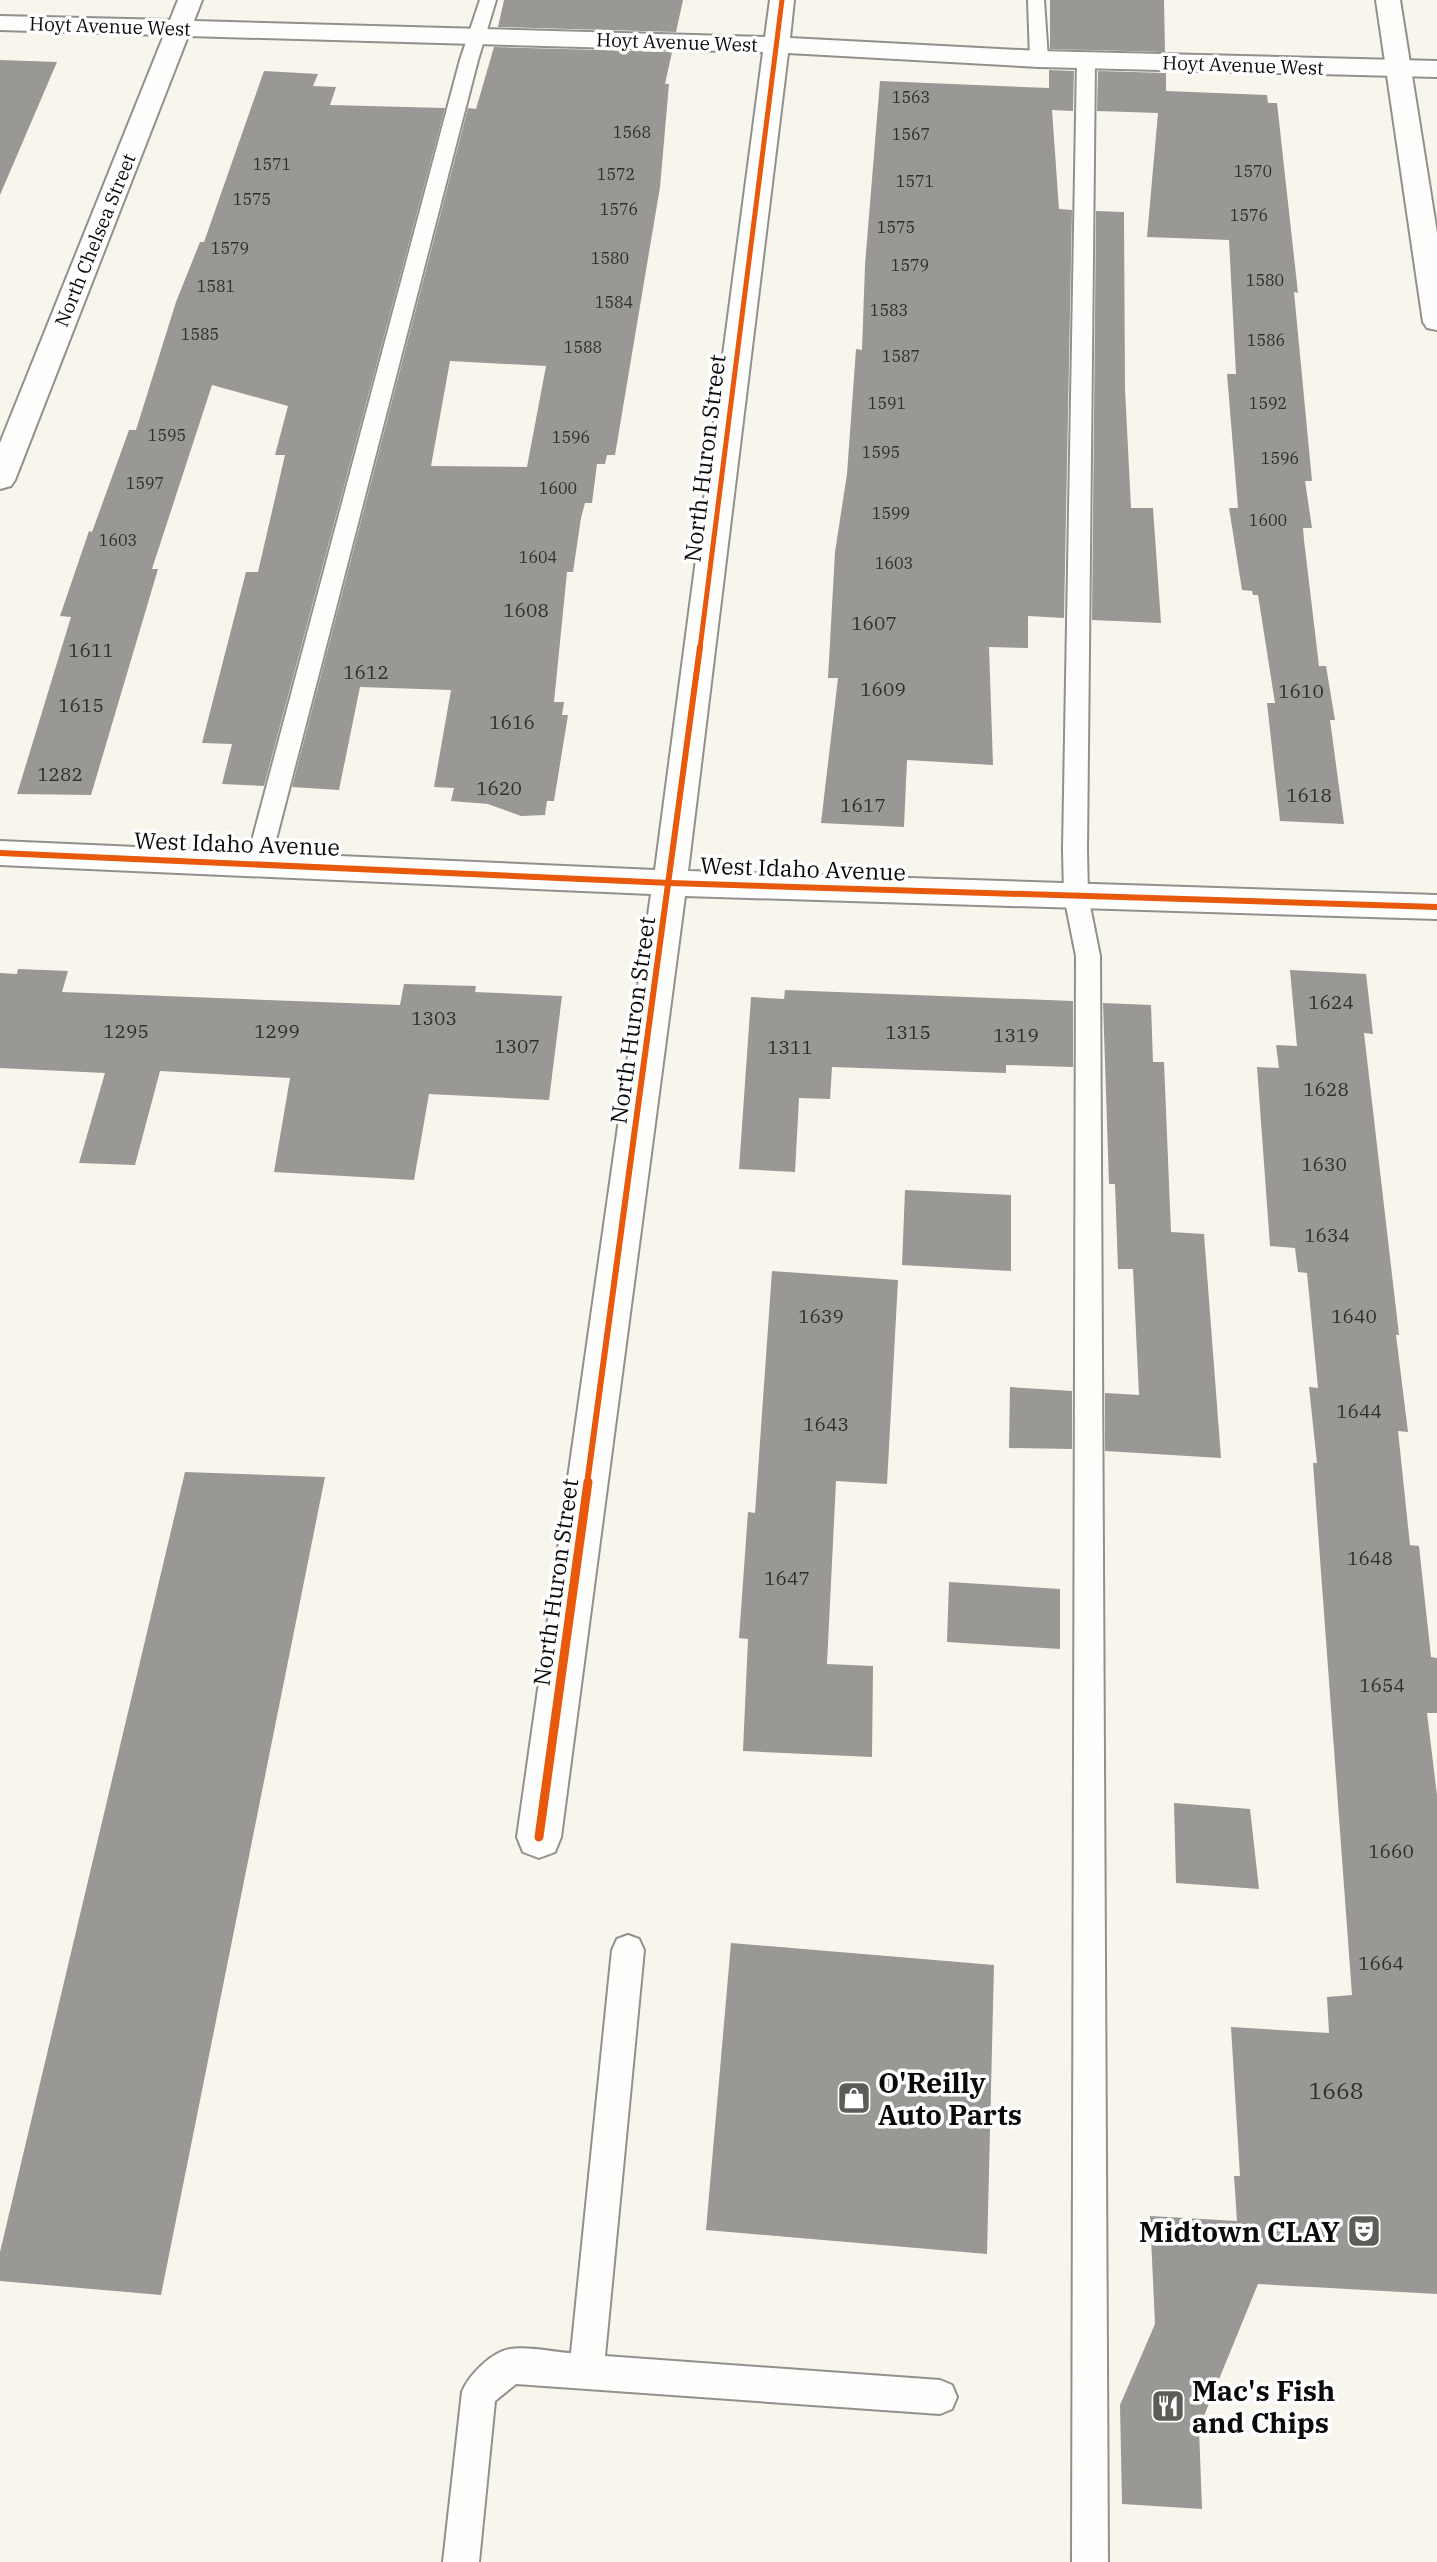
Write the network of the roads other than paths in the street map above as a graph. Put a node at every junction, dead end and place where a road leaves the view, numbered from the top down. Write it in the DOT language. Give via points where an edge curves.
graph roads {
  1 [pos="190,0"];
  2 [pos="488,0"];
  3 [pos="782,0"];
  4 [pos="1036,0"];
  5 [pos="1388,0"];
  6 [pos="0,23"];
  7 [pos="179,28"];
  8 [pos="477,37"];
  9 [pos="776,45"];
  10 [pos="1038,59"];
  11 [pos="1086,60"];
  12 [pos="1398,69"];
  13 [pos="1437,69"];
  14 [pos="1437,323"];
  15 [pos="0,480"];
  16 [pos="0,853"];
  17 [pos="258,863"];
  18 [pos="670,883"];
  19 [pos="1076,897"];
  20 [pos="1437,907"];
  21 [pos="539,1837"];
  22 [pos="628,1950"];
  23 [pos="586,2370"];
  24 [pos="940,2398"];
  25 [pos="461,2562"];
  26 [pos="1090,2562"];
  1 -- 7 [label="street, North Chelsea Street"];
  2 -- 8 [label="lane"];
  3 -- 9 [label="street, North Huron Street"];
  4 -- 10 [label="lane"];
  5 -- 12 [label="street"];
  6 -- 7 [label="street, Hoyt Avenue West"];
  7 -- 8 [label="street, Hoyt Avenue West"];
  7 -- 15 [label="street, North Chelsea Street"];
  8 -- 9 [label="street, Hoyt Avenue West"];
  8 -- 17 [label="lane"];
  9 -- 10 [label="street, Hoyt Avenue West"];
  9 -- 18 [label="street, North Huron Street"];
  10 -- 11 [label="street, Hoyt Avenue West"];
  11 -- 12 [label="street, Hoyt Avenue West"];
  11 -- 19 [label="lane"];
  12 -- 13 [label="street, Hoyt Avenue West"];
  12 -- 14 [label="street"];
  16 -- 17 [label="street, West Idaho Avenue"];
  17 -- 18 [label="street, West Idaho Avenue"];
  18 -- 19 [label="street, West Idaho Avenue"];
  18 -- 21 [label="street, North Huron Street"];
  19 -- 20 [label="street, West Idaho Avenue"];
  19 -- 26 [label="lane" via="1088,956"];
  22 -- 23 [label="lane"];
  23 -- 24 [label="lane"];
  23 -- 25 [label="lane" via="510,2366 479,2392"];
}
